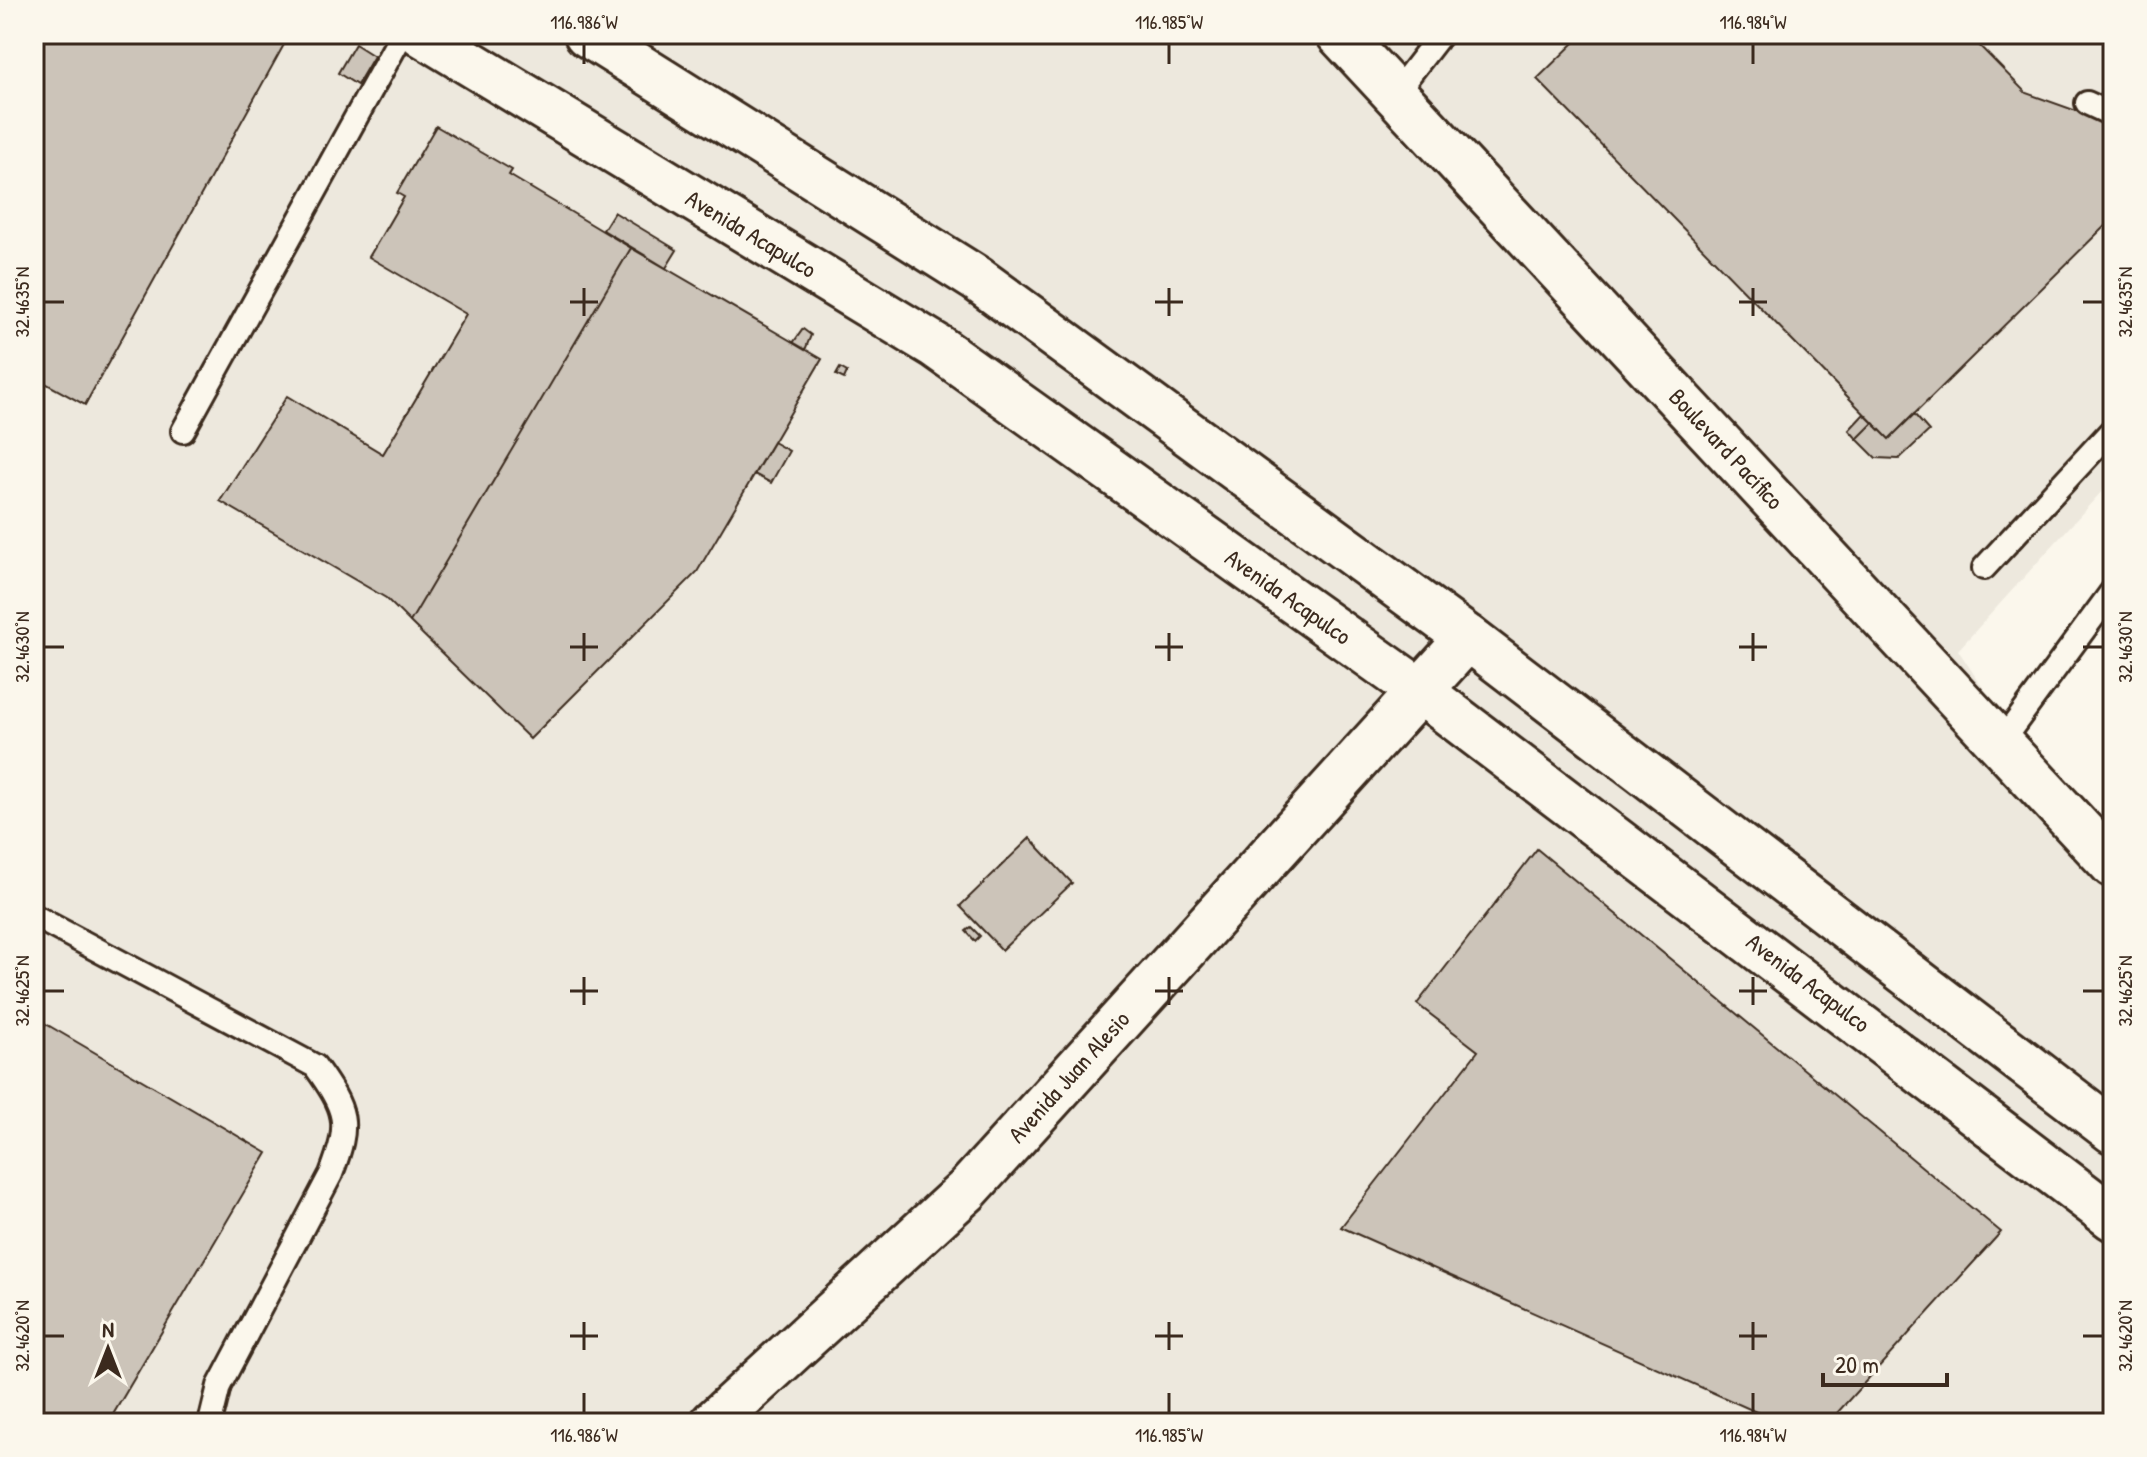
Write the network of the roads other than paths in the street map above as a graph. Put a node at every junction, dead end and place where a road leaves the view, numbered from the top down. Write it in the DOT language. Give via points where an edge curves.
graph roads {
  1 [pos="402,34"];
  2 [pos="422,34"];
  3 [pos="587,34"];
  4 [pos="1339,34"];
  5 [pos="1441,34"];
  6 [pos="1393,96"];
  7 [pos="2087,103"];
  8 [pos="2113,115"];
  9 [pos="2113,429"];
  10 [pos="183,431"];
  11 [pos="1984,568"];
  12 [pos="2113,590"];
  13 [pos="1468,638"];
  14 [pos="1420,691"];
  15 [pos="2002,741"];
  16 [pos="2113,865"];
  17 [pos="34,916"];
  18 [pos="2113,1131"];
  19 [pos="2113,1218"];
  20 [pos="210,1423"];
  21 [pos="713,1423"];
  1 -- 10 [label="lane"];
  2 -- 14 [label="main road, Avenida Acapulco" via="936,346"];
  3 -- 13 [label="main road" via="977,279"];
  4 -- 6 [label="main road, Boulevard Pacífico"];
  5 -- 6 [label="lane"];
  6 -- 15 [label="main road, Boulevard Pacífico"];
  7 -- 8 [label="lane"];
  9 -- 11 [label="lane"];
  12 -- 15 [label="lane"];
  13 -- 14 [label="main road, Avenida Juan Alesio"];
  13 -- 18 [label="main road"];
  14 -- 19 [label="main road, Avenida Acapulco"];
  14 -- 21 [label="main road, Avenida Juan Alesio" via="967,1190"];
  15 -- 16 [label="main road, Boulevard Pacífico"];
  17 -- 20 [label="lane" via="315,1066 338,1098 345,1138 331,1174 219,1386"];
}
